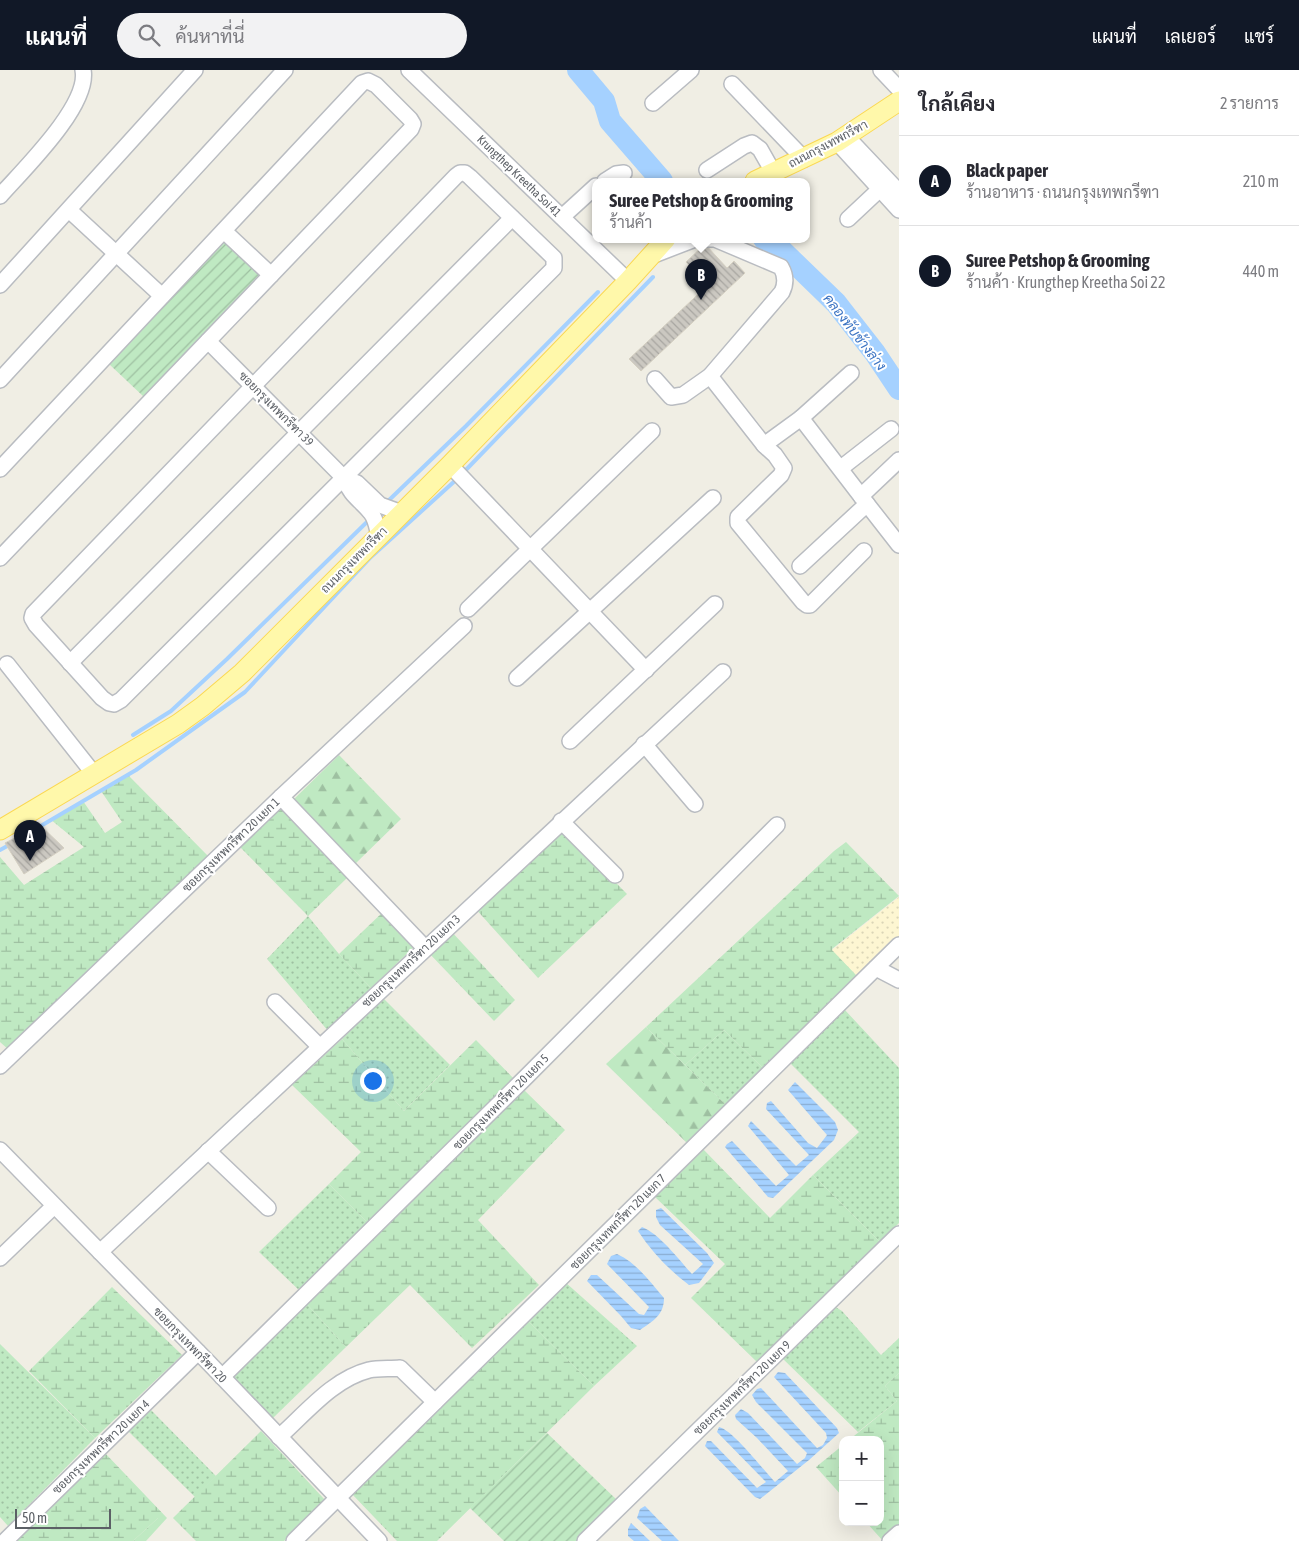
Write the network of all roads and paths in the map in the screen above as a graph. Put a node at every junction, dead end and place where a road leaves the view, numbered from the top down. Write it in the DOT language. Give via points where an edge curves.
graph roads {
  1 [pos="83,70"];
  2 [pos="195,70"];
  3 [pos="285,70"];
  4 [pos="691,70"];
  5 [pos="881,70"];
  6 [pos="414,72"];
  7 [pos="732,84"];
  8 [pos="899,89"];
  9 [pos="899,101"];
  10 [pos="653,103"];
  11 [pos="841,139"];
  12 [pos="804,159"];
  13 [pos="707,170"];
  14 [pos="773,172"];
  15 [pos="624,173"];
  16 [pos="610,178"];
  17 [pos="761,178"];
  18 [pos="880,189"];
  19 [pos="592,190"];
  20 [pos="899,192"];
  21 [pos="0,196"];
  22 [pos="69,210"];
  23 [pos="899,210"];
  24 [pos="562,217"];
  25 [pos="512,218"];
  26 [pos="848,219"];
  27 [pos="224,230"];
  28 [pos="662,243"];
  29 [pos="684,243"];
  30 [pos="721,243"];
  31 [pos="116,253"];
  32 [pos="650,256"];
  33 [pos="272,274"];
  34 [pos="628,281"];
  35 [pos="0,285"];
  36 [pos="162,296"];
  37 [pos="208,341"];
  38 [pos="852,373"];
  39 [pos="710,376"];
  40 [pos="655,379"];
  41 [pos="0,380"];
  42 [pos="254,387"];
  43 [pos="801,418"];
  44 [pos="891,429"];
  45 [pos="652,431"];
  46 [pos="299,433"];
  47 [pos="764,445"];
  48 [pos="899,460"];
  49 [pos="453,468"];
  50 [pos="841,468"];
  51 [pos="0,469"];
  52 [pos="344,478"];
  53 [pos="712,498"];
  54 [pos="864,500"];
  55 [pos="402,513"];
  56 [pos="379,536"];
  57 [pos="899,544"];
  58 [pos="530,549"];
  59 [pos="864,551"];
  60 [pos="0,558"];
  61 [pos="800,566"];
  62 [pos="715,604"];
  63 [pos="468,609"];
  64 [pos="590,611"];
  65 [pos="464,626"];
  66 [pos="70,663"];
  67 [pos="8,664"];
  68 [pos="646,670"];
  69 [pos="722,672"];
  70 [pos="517,678"];
  71 [pos="570,741"];
  72 [pos="644,744"];
  73 [pos="94,774"];
  74 [pos="281,797"];
  75 [pos="695,804"];
  76 [pos="561,821"];
  77 [pos="777,825"];
  78 [pos="0,830"];
  79 [pos="615,875"];
  80 [pos="899,945"];
  81 [pos="425,948"];
  82 [pos="876,968"];
  83 [pos="899,980"];
  84 [pos="275,1002"];
  85 [pos="319,1046"];
  86 [pos="0,1066"];
  87 [pos="0,1150"];
  88 [pos="208,1151"];
  89 [pos="54,1206"];
  90 [pos="268,1208"];
  91 [pos="899,1234"];
  92 [pos="100,1252"];
  93 [pos="0,1258"];
  94 [pos="198,1352"];
  95 [pos="222,1377"];
  96 [pos="435,1402"];
  97 [pos="279,1437"];
  98 [pos="337,1498"];
  99 [pos="899,1533"];
  100 [pos="4,1541"];
  101 [pos="294,1541"];
  102 [pos="379,1541"];
  103 [pos="585,1541"];
  104 [pos="890,1541"];
  1 -- 21 [label="street" via="84,81 78,98 64,122"];
  2 -- 22 [label="street"];
  3 -- 31 [label="street"];
  4 -- 10 [label="street"];
  5 -- 8 [label="street"];
  6 -- 24 [label="street, Krungthep Kreetha Soi 41"];
  7 -- 12 [label="street"];
  9 -- 11 [label="main road, ถนนกรุงเทพกรีฑา"];
  11 -- 12 [label="main road, ถนนกรุงเทพกรีฑา"];
  11 -- 18 [label="street"];
  11 -- 20 [label="street"];
  12 -- 14 [label="main road, ถนนกรุงเทพกรีฑา"];
  13 -- 14 [label="street" via="752,143 760,149"];
  14 -- 17 [label="main road, ถนนกรุงเทพกรีฑา"];
  15 -- 16 [label="street"];
  18 -- 23 [label="street"];
  18 -- 26 [label="street"];
  19 -- 24 [label="street"];
  22 -- 31 [label="street"];
  22 -- 35 [label="street"];
  24 -- 34 [label="street, Krungthep Kreetha Soi 41"];
  25 -- 42 [label="street" via="466,173 460,173"];
  25 -- 46 [label="street"];
  25 -- 52 [label="street" via="554,258 554,268"];
  27 -- 33 [label="street"];
  27 -- 33 [label="street" via="362,83 368,81 376,85 413,124"];
  27 -- 36 [label="street"];
  28 -- 32 [label="main road, ถนนกรุงเทพกรีฑา"];
  29 -- 32 [label="street"];
  30 -- 39 [label="street" via="781,267 785,285"];
  31 -- 36 [label="street"];
  31 -- 41 [label="street"];
  32 -- 34 [label="main road, ถนนกรุงเทพกรีฑา"];
  33 -- 37 [label="street"];
  34 -- 49 [label="main road, ถนนกรุงเทพกรีฑา"];
  36 -- 51 [label="street"];
  37 -- 42 [label="street, ซอยกรุงเทพกรีฑา 39"];
  37 -- 60 [label="street"];
  38 -- 43 [label="street"];
  39 -- 40 [label="street" via="683,395 671,397"];
  39 -- 47 [label="street"];
  42 -- 46 [label="street, ซอยกรุงเทพกรีฑา 39"];
  42 -- 66 [label="street" via="33,614 36,625"];
  43 -- 47 [label="street"];
  43 -- 50 [label="street"];
  44 -- 50 [label="street"];
  45 -- 58 [label="street"];
  46 -- 52 [label="street, ซอยกรุงเทพกรีฑา 39"];
  46 -- 66 [label="street"];
  47 -- 59 [label="street" via="784,468 781,475 738,517 738,524 803,602 810,605"];
  48 -- 54 [label="street"];
  49 -- 55 [label="main road, ถนนกรุงเทพกรีฑา"];
  49 -- 58 [label="street"];
  50 -- 54 [label="street"];
  52 -- 55 [label="street, ซอยกรุงเทพกรีฑา 39" via="357,483 380,505"];
  52 -- 56 [label="street, ซอยกรุงเทพกรีฑา 39" via="349,491 372,513"];
  52 -- 66 [label="street" via="120,700 114,704 102,698"];
  53 -- 64 [label="street"];
  54 -- 57 [label="street"];
  54 -- 61 [label="street"];
  55 -- 56 [label="main road, ถนนกรุงเทพกรีฑา"];
  56 -- 73 [label="main road, ถนนกรุงเทพกรีฑา" via="222,690 178,724"];
  58 -- 63 [label="street"];
  58 -- 64 [label="street"];
  62 -- 68 [label="street"];
  64 -- 68 [label="street"];
  64 -- 70 [label="street"];
  65 -- 74 [label="street, ซอยกรุงเทพกรีฑา 20 แยก 1"];
  67 -- 73 [label="street"];
  68 -- 71 [label="street"];
  69 -- 72 [label="street, ซอยกรุงเทพกรีฑา 20 แยก 3"];
  72 -- 75 [label="street"];
  72 -- 76 [label="street, ซอยกรุงเทพกรีฑา 20 แยก 3"];
  73 -- 78 [label="main road, ถนนกรุงเทพกรีฑา"];
  74 -- 81 [label="street"];
  74 -- 86 [label="street, ซอยกรุงเทพกรีฑา 20 แยก 1"];
  76 -- 79 [label="street"];
  76 -- 81 [label="street, ซอยกรุงเทพกรีฑา 20 แยก 3"];
  77 -- 95 [label="street, ซอยกรุงเทพกรีฑา 20 แยก 5"];
  80 -- 82 [label="street, ซอยกรุงเทพกรีฑา 20 แยก 7"];
  81 -- 85 [label="street, ซอยกรุงเทพกรีฑา 20 แยก 3"];
  82 -- 83 [label="street"];
  82 -- 96 [label="street, ซอยกรุงเทพกรีฑา 20 แยก 7"];
  84 -- 85 [label="street"];
  85 -- 88 [label="street, ซอยกรุงเทพกรีฑา 20 แยก 3"];
  87 -- 89 [label="street, ซอยกรุงเทพกรีฑา 20"];
  88 -- 90 [label="street"];
  88 -- 92 [label="street, ซอยกรุงเทพกรีฑา 20 แยก 3"];
  89 -- 92 [label="street, ซอยกรุงเทพกรีฑา 20"];
  89 -- 93 [label="street"];
  91 -- 103 [label="street, ซอยกรุงเทพกรีฑา 20 แยก 9"];
  92 -- 94 [label="street, ซอยกรุงเทพกรีฑา 20"];
  94 -- 95 [label="street, ซอยกรุงเทพกรีฑา 20"];
  94 -- 100 [label="street, ซอยกรุงเทพกรีฑา 20 แยก 4"];
  95 -- 97 [label="street, ซอยกรุงเทพกรีฑา 20"];
  96 -- 97 [label="street" via="400,1368 370,1370 331,1389"];
  96 -- 98 [label="street, ซอยกรุงเทพกรีฑา 20 แยก 7"];
  97 -- 98 [label="street, ซอยกรุงเทพกรีฑา 20"];
  98 -- 101 [label="street, ซอยกรุงเทพกรีฑา 20 แยก 7"];
  98 -- 102 [label="street, ซอยกรุงเทพกรีฑา 20"];
  99 -- 104 [label="street"];
}
